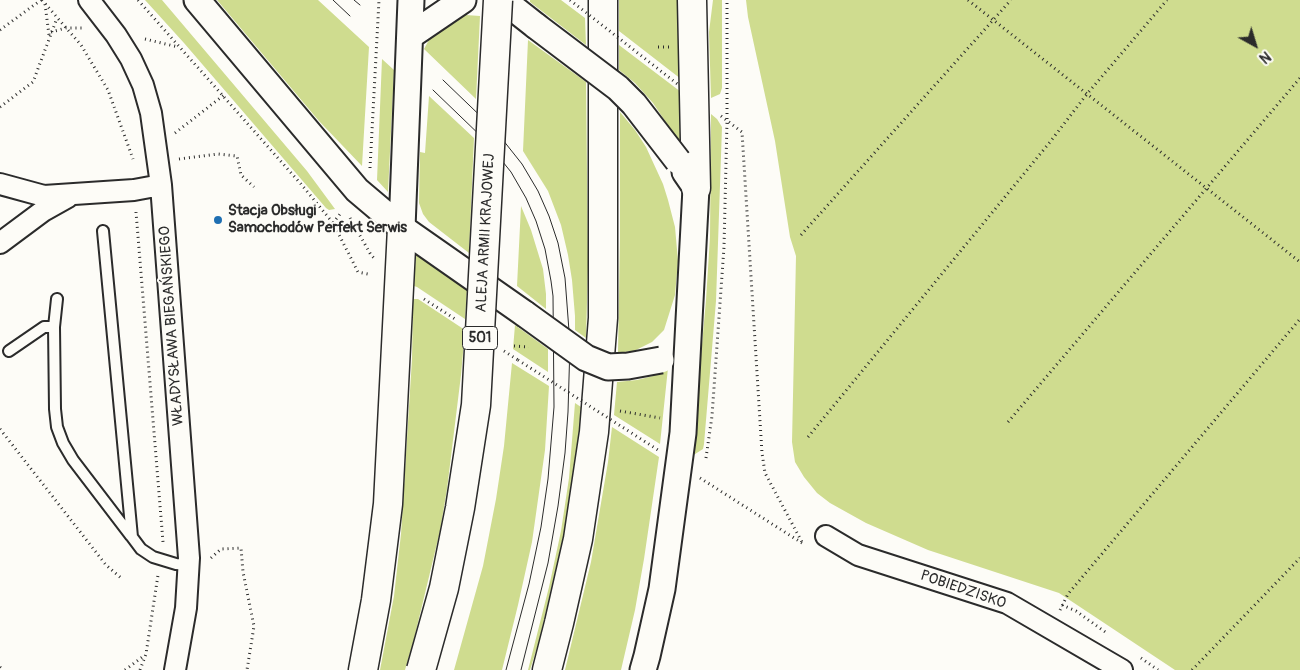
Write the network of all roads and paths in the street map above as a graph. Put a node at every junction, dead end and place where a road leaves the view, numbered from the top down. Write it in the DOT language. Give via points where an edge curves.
graph roads {
  1 [pos="41,0"];
  2 [pos="89,0"];
  3 [pos="138,0"];
  4 [pos="198,0"];
  5 [pos="379,0"];
  6 [pos="411,0"];
  7 [pos="463,0"];
  8 [pos="498,0"];
  9 [pos="503,0"];
  10 [pos="570,0"];
  11 [pos="603,0"];
  12 [pos="692,0"];
  13 [pos="727,0"];
  14 [pos="968,0"];
  15 [pos="1011,0"];
  16 [pos="1167,0"];
  17 [pos="45,4"];
  18 [pos="57,18"];
  19 [pos="994,20"];
  20 [pos="0,30"];
  21 [pos="410,36"];
  22 [pos="49,38"];
  23 [pos="1300,78"];
  24 [pos="680,86"];
  25 [pos="1087,94"];
  26 [pos="224,95"];
  27 [pos="0,108"];
  28 [pos="727,121"];
  29 [pos="171,136"];
  30 [pos="173,160"];
  31 [pos="370,171"];
  32 [pos="0,184"];
  33 [pos="161,185"];
  34 [pos="254,187"];
  35 [pos="696,188"];
  36 [pos="1206,188"];
  37 [pos="134,190"];
  38 [pos="75,193"];
  39 [pos="340,214"];
  40 [pos="333,223"];
  41 [pos="402,228"];
  42 [pos="103,231"];
  43 [pos="801,235"];
  44 [pos="0,243"];
  45 [pos="1300,262"];
  46 [pos="368,274"];
  47 [pos="58,299"];
  48 [pos="1300,319"];
  49 [pos="54,327"];
  50 [pos="9,352"];
  51 [pos="688,352"];
  52 [pos="518,360"];
  53 [pos="618,411"];
  54 [pos="661,418"];
  55 [pos="1008,422"];
  56 [pos="0,429"];
  57 [pos="808,437"];
  58 [pos="658,450"];
  59 [pos="706,461"];
  60 [pos="703,470"];
  61 [pos="826,536"];
  62 [pos="132,537"];
  63 [pos="1300,558"];
  64 [pos="162,560"];
  65 [pos="189,565"];
  66 [pos="121,578"];
  67 [pos="1068,594"];
  68 [pos="146,654"];
  69 [pos="0,667"];
  70 [pos="3,670"];
  71 [pos="125,670"];
  72 [pos="140,670"];
  73 [pos="175,670"];
  74 [pos="247,670"];
  75 [pos="362,670"];
  76 [pos="421,670"];
  77 [pos="546,670"];
  78 [pos="643,670"];
  79 [pos="1122,670"];
  80 [pos="1192,670"];
  1 -- 17 [label="path"];
  1 -- 20 [label="path"];
  2 -- 33 [label="street, WŁADYSŁAWA BIEGAŃSKIEGO" via="131,58 144,85 152,113"];
  3 -- 26 [label="path"];
  4 -- 41 [label="street" via="357,190"];
  5 -- 31 [label="path"];
  6 -- 21 [label="street"];
  7 -- 21 [label="street"];
  8 -- 76 [label="main road, ALEJA ARMII KRAJOWEJ / 501, bridge" via="476,405 444,588"];
  9 -- 35 [label="street, bridge" via="618,88 634,104"];
  10 -- 24 [label="path, bridge"];
  11 -- 77 [label="main road" via="603,318 594,432 578,539"];
  12 -- 35 [label="main road"];
  13 -- 28 [label="path"];
  14 -- 19 [label="path"];
  15 -- 19 [label="path"];
  16 -- 25 [label="path"];
  17 -- 18 [label="path"];
  17 -- 22 [label="path"];
  18 -- 22 [label="path"];
  18 -- 37 [label="path" via="81,45 108,90 135,164"];
  19 -- 25 [label="path"];
  19 -- 43 [label="path"];
  21 -- 41 [label="street"];
  22 -- 27 [label="path" via="33,82"];
  23 -- 36 [label="path"];
  25 -- 36 [label="path"];
  25 -- 57 [label="path"];
  26 -- 29 [label="path"];
  26 -- 40 [label="path"];
  28 -- 59 [label="path" via="724,247"];
  28 -- 60 [label="path" via="742,132 765,473 803,544 701,478"];
  30 -- 34 [label="path" via="218,154 237,156 241,175"];
  32 -- 38 [label="street" via="44,196"];
  33 -- 37 [label="street"];
  33 -- 65 [label="street, WŁADYSŁAWA BIEGAŃSKIEGO"];
  35 -- 51 [label="street"];
  36 -- 45 [label="path"];
  36 -- 55 [label="path"];
  37 -- 38 [label="street"];
  37 -- 64 [label="path"];
  38 -- 44 [label="street" via="43,211"];
  39 -- 40 [label="path"];
  40 -- 46 [label="path" via="358,272"];
  41 -- 51 [label="street, bridge" via="586,358 608,367 628,366"];
  41 -- 75 [label="main road" via="388,504 376,600"];
  42 -- 62 [label="lane"];
  47 -- 49 [label="lane"];
  48 -- 67 [label="path"];
  49 -- 50 [label="lane" via="44,327"];
  49 -- 62 [label="lane" via="57,427 73,460"];
  51 -- 78 [label="street" via="683,433 662,589"];
  52 -- 58 [label="path, bridge"];
  53 -- 54 [label="path"];
  56 -- 66 [label="path" via="106,565"];
  61 -- 79 [label="street, POBIEDZISKO" via="858,555 1007,603"];
  62 -- 64 [label="lane" via="141,548"];
  63 -- 80 [label="path"];
  64 -- 65 [label="lane"];
  64 -- 68 [label="path"];
  65 -- 73 [label="street, WŁADYSŁAWA BIEGAŃSKIEGO" via="186,608"];
  65 -- 74 [label="path" via="209,560 221,549 241,548 254,626"];
  68 -- 71 [label="path"];
  68 -- 72 [label="path"];
  69 -- 70 [label="path"];
}
